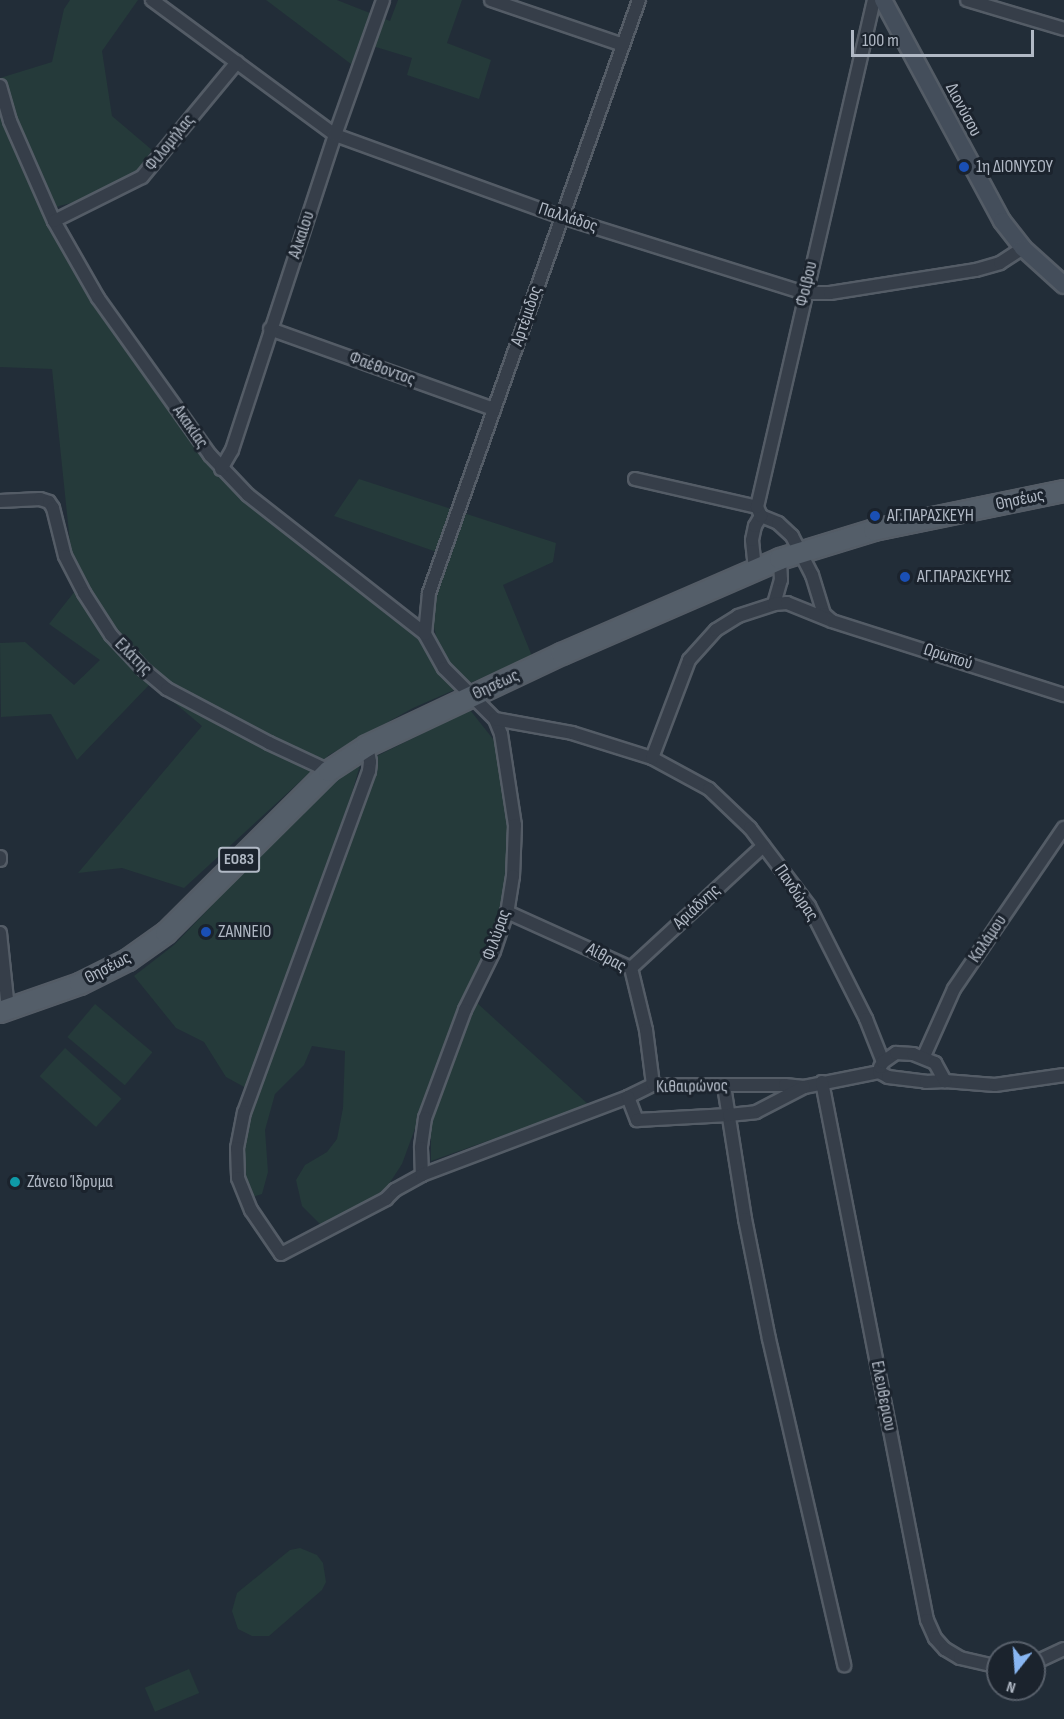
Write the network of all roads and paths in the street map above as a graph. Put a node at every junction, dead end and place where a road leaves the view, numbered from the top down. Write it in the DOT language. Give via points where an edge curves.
graph roads {
  1 [pos="152,0"];
  2 [pos="383,0"];
  3 [pos="491,0"];
  4 [pos="639,0"];
  5 [pos="874,0"];
  6 [pos="883,0"];
  7 [pos="968,0"];
  8 [pos="1064,29"];
  9 [pos="623,45"];
  10 [pos="237,62"];
  11 [pos="0,86"];
  12 [pos="335,135"];
  13 [pos="562,217"];
  14 [pos="54,221"];
  15 [pos="1023,248"];
  16 [pos="1064,285"];
  17 [pos="805,293"];
  18 [pos="270,329"];
  19 [pos="494,409"];
  20 [pos="221,469"];
  21 [pos="635,479"];
  22 [pos="1064,491"];
  23 [pos="0,501"];
  24 [pos="759,511"];
  25 [pos="801,551"];
  26 [pos="780,559"];
  27 [pos="755,568"];
  28 [pos="774,604"];
  29 [pos="832,621"];
  30 [pos="425,634"];
  31 [pos="1064,695"];
  32 [pos="471,696"];
  33 [pos="495,719"];
  34 [pos="366,746"];
  35 [pos="652,758"];
  36 [pos="329,771"];
  37 [pos="1064,828"];
  38 [pos="763,846"];
  39 [pos="507,912"];
  40 [pos="0,934"];
  41 [pos="631,968"];
  42 [pos="4,1010"];
  43 [pos="924,1056"];
  44 [pos="881,1067"];
  45 [pos="1064,1075"];
  46 [pos="945,1081"];
  47 [pos="822,1082"];
  48 [pos="653,1085"];
  49 [pos="724,1086"];
  50 [pos="804,1087"];
  51 [pos="628,1097"];
  52 [pos="729,1115"];
  53 [pos="422,1175"];
  54 [pos="1064,1649"];
  55 [pos="1046,1657"];
  56 [pos="986,1664"];
  57 [pos="844,1665"];
  1 -- 10 [label="street, Παλλάδος"];
  2 -- 12 [label="street, Αλκαίου"];
  3 -- 9 [label="street"];
  4 -- 9 [label="street, Αρτέμιδος"];
  5 -- 17 [label="street, Φοίβου"];
  6 -- 15 [label="main road, Διονύσου" via="975,174"];
  7 -- 8 [label="street"];
  9 -- 13 [label="street, Αρτέμιδος"];
  10 -- 12 [label="street, Παλλάδος"];
  10 -- 14 [label="street, Φιλομήλας" via="142,177"];
  11 -- 14 [label="street, Ακακίας" via="10,122"];
  12 -- 13 [label="street, Παλλάδος"];
  12 -- 18 [label="street, Αλκαίου"];
  13 -- 17 [label="street, Παλλάδος"];
  13 -- 19 [label="street, Αρτέμιδος"];
  14 -- 20 [label="street, Ακακίας" via="98,298"];
  15 -- 16 [label="main road, Διονύσου"];
  15 -- 17 [label="street, Παλλάδος" via="1000,263 976,270 830,293"];
  17 -- 24 [label="street, Φοίβου"];
  18 -- 19 [label="street, Φαέθοντος"];
  18 -- 20 [label="street, Αλκαίου" via="232,450"];
  19 -- 30 [label="street, Αρτέμιδος" via="429,592"];
  20 -- 30 [label="street, Ακακίας" via="248,495"];
  21 -- 24 [label="street"];
  22 -- 25 [label="main road, Θησέως / ΕΟ83" via="873,530"];
  23 -- 36 [label="street, Ελάτης" via="49,502 65,556 111,635 167,689"];
  24 -- 25 [label="street" via="789,532"];
  24 -- 27 [label="street, Φοίβου" via="752,540"];
  25 -- 26 [label="main road, Θησέως / ΕΟ83"];
  25 -- 29 [label="street" via="824,615"];
  26 -- 27 [label="main road, Θησέως / ΕΟ83"];
  26 -- 28 [label="street" via="781,580"];
  27 -- 32 [label="main road, Θησέως / ΕΟ83"];
  28 -- 29 [label="street, Ωρωπού" via="787,603"];
  28 -- 35 [label="street" via="738,616 716,630 689,660"];
  29 -- 31 [label="street, Ωρωπού"];
  30 -- 32 [label="street, Ακακίας" via="444,668"];
  32 -- 33 [label="street"];
  32 -- 34 [label="main road, Θησέως / ΕΟ83"];
  33 -- 35 [label="street, Πανδώρας" via="572,733"];
  33 -- 39 [label="street, Φιλύρας" via="501,734 515,825"];
  34 -- 36 [label="main road, Θησέως / ΕΟ83"];
  34 -- 53 [label="street, Κιθαιρώνος" via="369,771 244,1112 237,1148 238,1178 251,1210 281,1254 386,1199"];
  35 -- 38 [label="street, Πανδώρας" via="709,789"];
  36 -- 42 [label="main road, Θησέως / ΕΟ83" via="166,933 128,960 80,984"];
  37 -- 43 [label="street, Καλάμου" via="954,989"];
  38 -- 41 [label="street, Αριάδνης"];
  38 -- 44 [label="street, Πανδώρας" via="808,906 856,999"];
  39 -- 41 [label="street, Αίθρας"];
  39 -- 53 [label="street, Φιλύρας" via="425,1118"];
  40 -- 42 [label="street"];
  41 -- 48 [label="street, Αίθρας" via="646,1030"];
  43 -- 44 [label="street" via="896,1053"];
  43 -- 46 [label="street" via="935,1063"];
  44 -- 46 [label="street, Κιθαιρώνος" via="894,1078"];
  44 -- 47 [label="street, Κιθαιρώνος"];
  45 -- 46 [label="street, Κιθαιρώνος" via="995,1085"];
  47 -- 50 [label="street, Κιθαιρώνος"];
  47 -- 56 [label="street, Ελευθεριου" via="927,1620 934,1638 945,1649 960,1658"];
  48 -- 49 [label="street, Κιθαιρώνος"];
  48 -- 51 [label="street, Κιθαιρώνος"];
  49 -- 50 [label="street, Κιθαιρώνος"];
  49 -- 52 [label="street"];
  50 -- 52 [label="street" via="756,1112"];
  51 -- 52 [label="street" via="637,1120"];
  51 -- 53 [label="street, Κιθαιρώνος"];
  52 -- 57 [label="street" via="769,1339"];
  54 -- 55 [label="street"];
}
